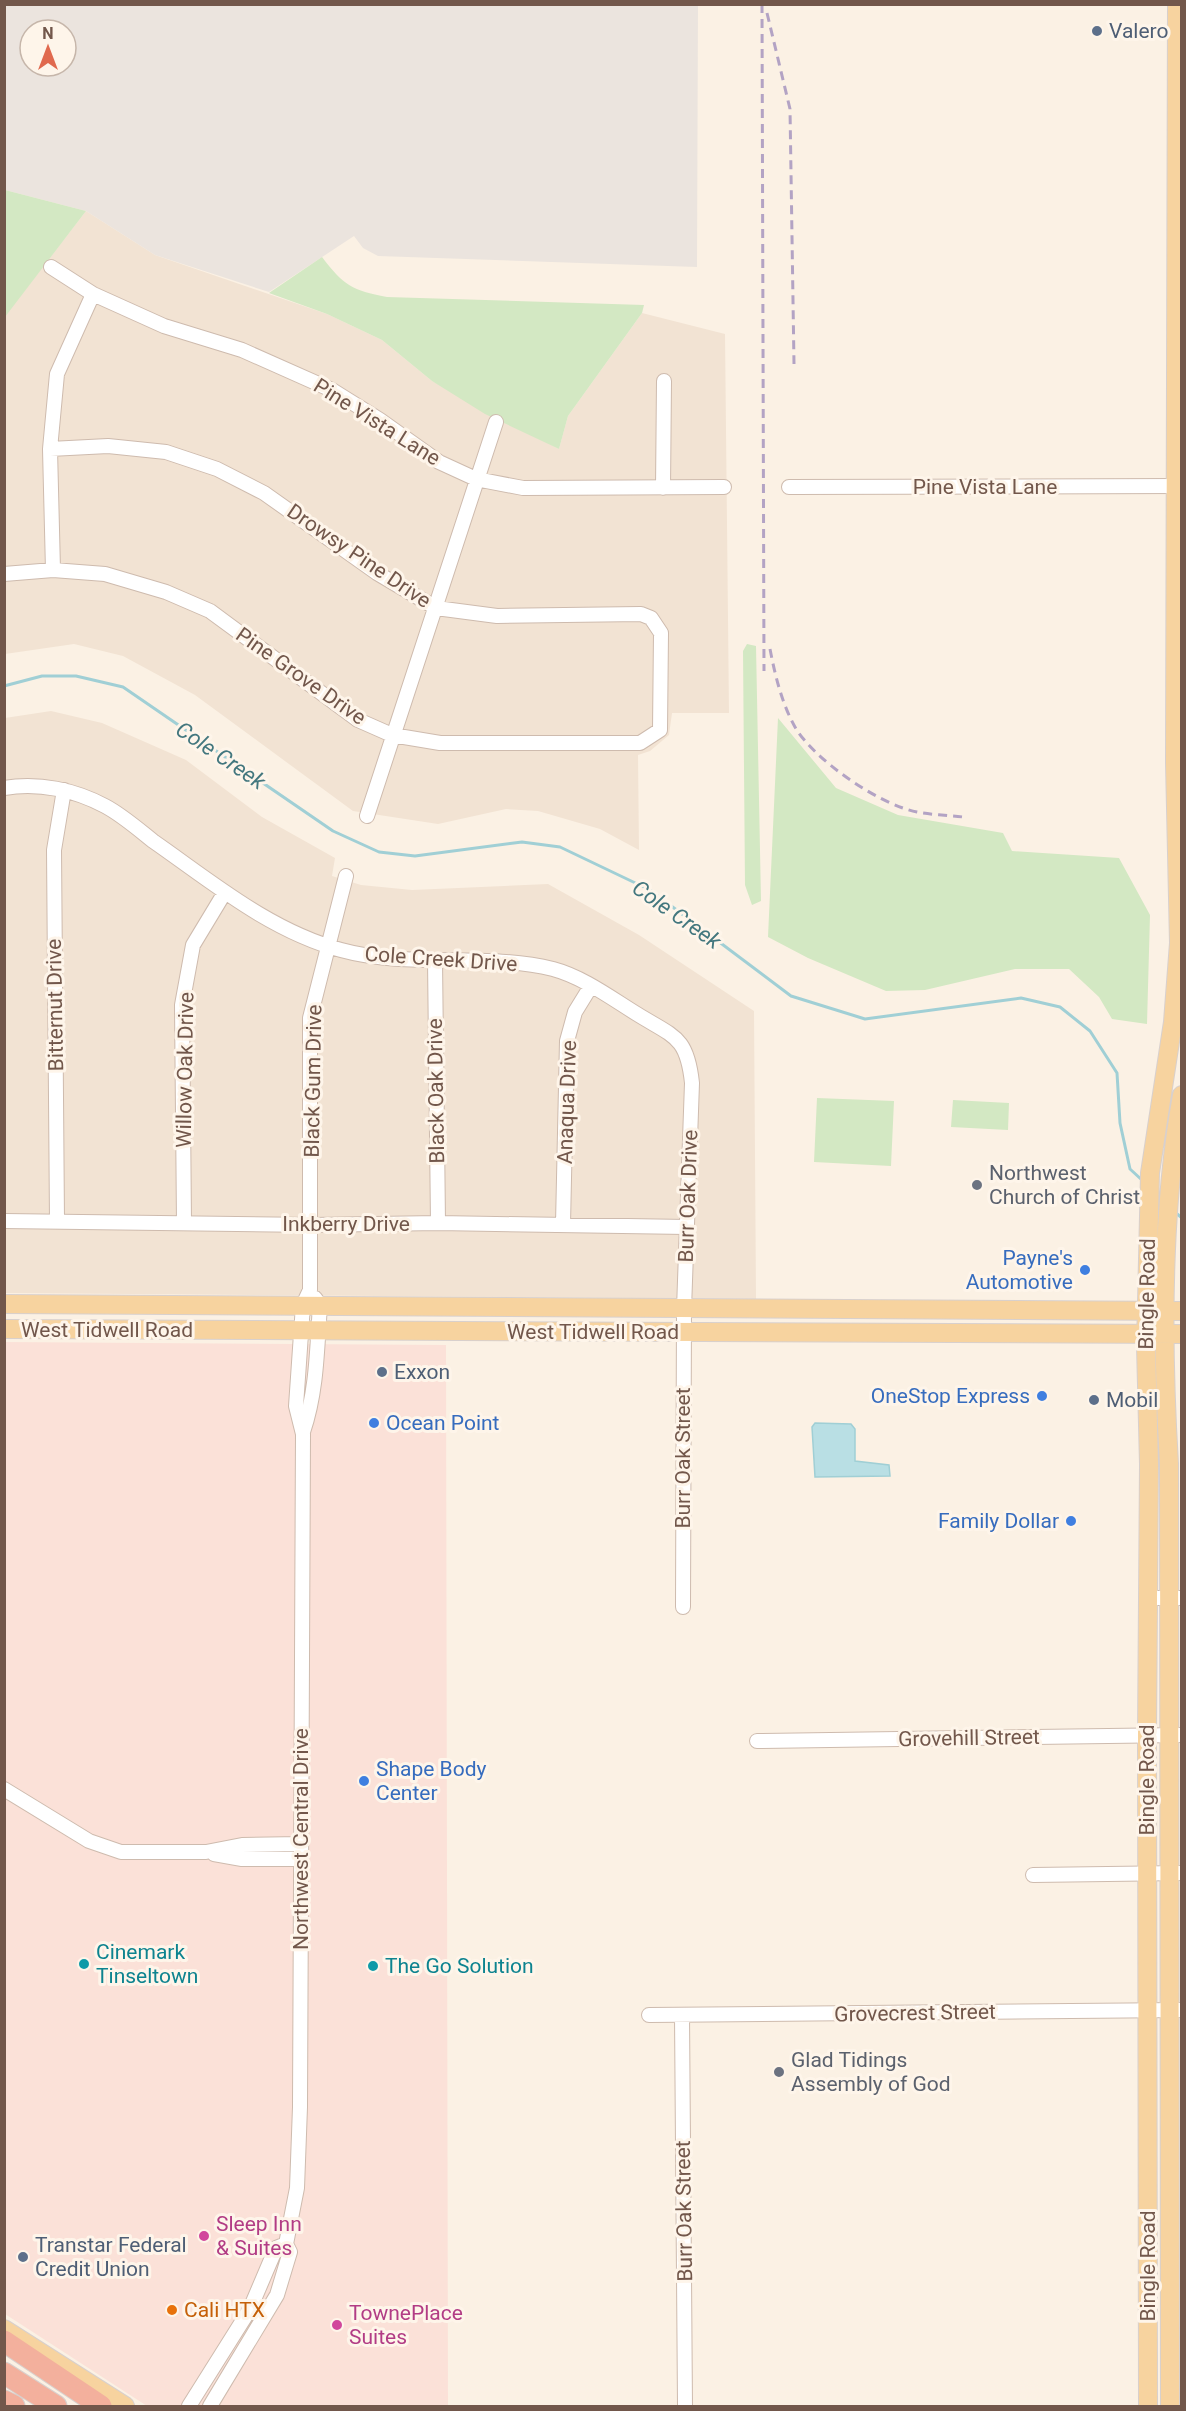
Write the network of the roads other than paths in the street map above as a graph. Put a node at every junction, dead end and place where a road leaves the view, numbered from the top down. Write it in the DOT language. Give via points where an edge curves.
graph roads {
  1 [pos="1178,4"];
  2 [pos="1180,104"];
  3 [pos="51,267"];
  4 [pos="93,294"];
  5 [pos="1179,296"];
  6 [pos="664,381"];
  7 [pos="496,422"];
  8 [pos="50,449"];
  9 [pos="476,479"];
  10 [pos="1178,486"];
  11 [pos="789,487"];
  12 [pos="663,488"];
  13 [pos="724,488"];
  14 [pos="53,570"];
  15 [pos="4,574"];
  16 [pos="436,608"];
  17 [pos="662,679"];
  18 [pos="1179,692"];
  19 [pos="392,735"];
  20 [pos="4,788"];
  21 [pos="64,790"];
  22 [pos="367,816"];
  23 [pos="346,876"];
  24 [pos="1181,887"];
  25 [pos="225,891"];
  26 [pos="326,946"];
  27 [pos="435,960"];
  28 [pos="591,986"];
  29 [pos="692,1083"];
  30 [pos="1161,1096"];
  31 [pos="1181,1097"];
  32 [pos="4,1221"];
  33 [pos="57,1221"];
  34 [pos="184,1222"];
  35 [pos="438,1223"];
  36 [pos="563,1224"];
  37 [pos="312,1225"];
  38 [pos="687,1227"];
  39 [pos="311,1300"];
  40 [pos="4,1304"];
  41 [pos="55,1305"];
  42 [pos="684,1310"];
  43 [pos="854,1310"];
  44 [pos="976,1311"];
  45 [pos="1165,1311"];
  46 [pos="4,1329"];
  47 [pos="56,1330"];
  48 [pos="310,1331"];
  49 [pos="684,1333"];
  50 [pos="854,1334"];
  51 [pos="977,1334"];
  52 [pos="1164,1335"];
  53 [pos="1149,1464"];
  54 [pos="1175,1464"];
  55 [pos="1149,1598"];
  56 [pos="1176,1598"];
  57 [pos="683,1607"];
  58 [pos="1147,1735"];
  59 [pos="1175,1735"];
  60 [pos="757,1741"];
  61 [pos="4,1789"];
  62 [pos="300,1844"];
  63 [pos="207,1852"];
  64 [pos="301,1858"];
  65 [pos="1148,1873"];
  66 [pos="1175,1873"];
  67 [pos="1033,1875"];
  68 [pos="1147,2010"];
  69 [pos="1176,2010"];
  70 [pos="648,2015"];
  71 [pos="682,2015"];
  72 [pos="286,2244"];
  73 [pos="1148,2286"];
  74 [pos="1170,2286"];
  75 [pos="4,2329"];
  76 [pos="237,2330"];
  77 [pos="4,2341"];
  78 [pos="251,2341"];
  79 [pos="4,2373"];
  80 [pos="4,2401"];
  81 [pos="14,2406"];
  82 [pos="56,2406"];
  83 [pos="101,2406"];
  84 [pos="125,2406"];
  85 [pos="189,2406"];
  86 [pos="210,2406"];
  87 [pos="685,2406"];
  88 [pos="1148,2406"];
  89 [pos="1170,2406"];
  1 -- 2 [label="main road, Bingle Road"];
  2 -- 5 [label="main road, Bingle Road"];
  3 -- 4 [label="street, Pine Vista Lane"];
  4 -- 8 [label="street" via="57,374"];
  4 -- 9 [label="street, Pine Vista Lane" via="164,326 242,350 332,390 439,462"];
  5 -- 10 [label="main road, Bingle Road"];
  6 -- 12 [label="street"];
  7 -- 9 [label="street"];
  8 -- 14 [label="street"];
  8 -- 16 [label="street, Drowsy Pine Drive" via="108,446 166,452 217,469 264,493 377,573"];
  9 -- 12 [label="street, Pine Vista Lane" via="523,488"];
  9 -- 16 [label="street"];
  10 -- 11 [label="street, Pine Vista Lane"];
  10 -- 18 [label="main road, Bingle Road"];
  12 -- 13 [label="street, Pine Vista Lane"];
  14 -- 15 [label="street, Pine Grove Drive"];
  14 -- 19 [label="street, Pine Grove Drive" via="105,574 166,592 210,611 358,720"];
  16 -- 17 [label="street, Drowsy Pine Drive" via="497,616 641,614 651,618 661,633"];
  16 -- 19 [label="street"];
  17 -- 19 [label="street, Pine Grove Drive" via="660,730 640,742 440,743"];
  18 -- 24 [label="main road, Bingle Road" via="1175,762"];
  19 -- 22 [label="street"];
  20 -- 21 [label="street, Cole Creek Drive" via="25,784"];
  21 -- 25 [label="street, Cole Creek Drive" via="105,806"];
  21 -- 33 [label="street, Bitternut Drive" via="54,850"];
  23 -- 26 [label="street, Black Gum Drive"];
  24 -- 30 [label="main road, Bingle Road" via="1176,995"];
  25 -- 26 [label="street, Cole Creek Drive" via="268,920"];
  25 -- 34 [label="street, Willow Oak Drive" via="193,945 182,1005"];
  26 -- 27 [label="street, Cole Creek Drive" via="386,958"];
  26 -- 37 [label="street, Black Gum Drive" via="310,1018"];
  27 -- 28 [label="street, Cole Creek Drive" via="496,960 554,970"];
  27 -- 35 [label="street, Black Oak Drive"];
  28 -- 29 [label="street, Cole Creek Drive" via="672,1035 687,1049"];
  28 -- 36 [label="street, Anaqua Drive" via="575,1012 567,1041"];
  29 -- 38 [label="street, Burr Oak Drive"];
  30 -- 31 [label="main road"];
  30 -- 45 [label="main road, Bingle Road" via="1148,1216"];
  31 -- 45 [label="main road, Bingle Road" via="1173,1161"];
  32 -- 33 [label="street, Inkberry Drive"];
  33 -- 34 [label="street, Inkberry Drive"];
  34 -- 37 [label="street, Inkberry Drive"];
  35 -- 36 [label="street, Inkberry Drive"];
  35 -- 37 [label="street, Inkberry Drive"];
  36 -- 38 [label="street, Inkberry Drive"];
  37 -- 39 [label="street, Black Gum Drive"];
  38 -- 42 [label="street, Burr Oak Drive"];
  39 -- 41 [label="main road, West Tidwell Road"];
  39 -- 42 [label="main road, West Tidwell Road"];
  39 -- 48 [label="street, Northwest Central Drive"];
  40 -- 41 [label="main road, West Tidwell Road"];
  41 -- 47 [label="main road"];
  42 -- 43 [label="main road, West Tidwell Road"];
  42 -- 49 [label="street, Burr Oak Street"];
  43 -- 44 [label="main road, West Tidwell Road"];
  43 -- 50 [label="main road"];
  44 -- 45 [label="main road, West Tidwell Road"];
  44 -- 51 [label="main road"];
  45 -- 52 [label="main road, Bingle Road"];
  46 -- 47 [label="main road, West Tidwell Road"];
  47 -- 48 [label="main road, West Tidwell Road"];
  48 -- 49 [label="main road, West Tidwell Road"];
  48 -- 62 [label="street, Northwest Central Drive" via="296,1406 303,1434"];
  49 -- 50 [label="main road, West Tidwell Road"];
  49 -- 57 [label="street, Burr Oak Street"];
  50 -- 51 [label="main road, West Tidwell Road"];
  51 -- 52 [label="main road, West Tidwell Road"];
  52 -- 53 [label="main road, Bingle Road"];
  52 -- 54 [label="main road, Bingle Road"];
  53 -- 54 [label="street"];
  53 -- 55 [label="main road, Bingle Road"];
  54 -- 56 [label="main road, Bingle Road"];
  55 -- 56 [label="street"];
  55 -- 58 [label="main road, Bingle Road"];
  56 -- 59 [label="main road, Bingle Road"];
  58 -- 59 [label="street, Grovehill Street"];
  58 -- 60 [label="street, Grovehill Street"];
  58 -- 65 [label="main road, Bingle Road"];
  59 -- 66 [label="main road, Bingle Road"];
  61 -- 63 [label="street" via="104,1848 131,1853"];
  62 -- 63 [label="street" via="242,1845"];
  62 -- 64 [label="street, Northwest Central Drive"];
  63 -- 64 [label="street" via="242,1859"];
  64 -- 72 [label="street, Northwest Central Drive" via="297,2188"];
  65 -- 66 [label="street"];
  65 -- 67 [label="street"];
  65 -- 68 [label="main road, Bingle Road"];
  66 -- 69 [label="main road, Bingle Road"];
  68 -- 69 [label="street, Grovecrest Street"];
  68 -- 71 [label="street, Grovecrest Street"];
  68 -- 73 [label="main road, Bingle Road"];
  69 -- 74 [label="main road, Bingle Road"];
  70 -- 71 [label="street, Grovecrest Street"];
  71 -- 87 [label="street, Burr Oak Street"];
  72 -- 76 [label="street, Northwest Central Drive" via="276,2248"];
  72 -- 78 [label="street, Northwest Central Drive" via="290,2252 277,2295"];
  73 -- 74 [label="main road"];
  73 -- 88 [label="main road, Bingle Road"];
  74 -- 89 [label="main road, Bingle Road"];
  75 -- 84 [label="main road"];
  76 -- 78 [label="street"];
  76 -- 85 [label="street, Northwest Central Drive"];
  77 -- 83 [label="highway"];
  78 -- 86 [label="street, Northwest Central Drive"];
  79 -- 82 [label="highway"];
  80 -- 81 [label="highway"];
}
